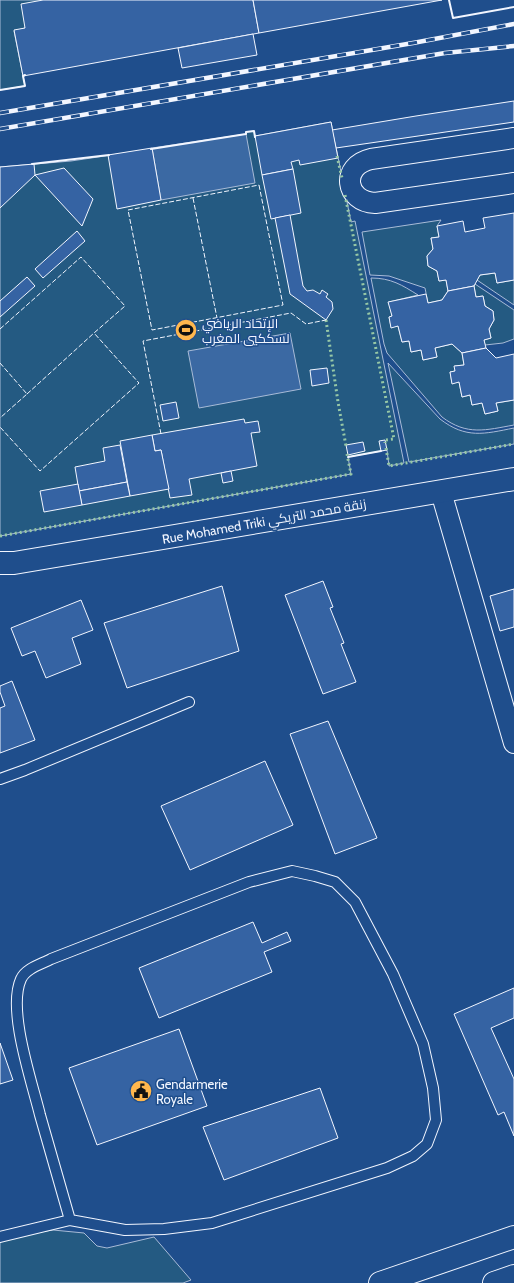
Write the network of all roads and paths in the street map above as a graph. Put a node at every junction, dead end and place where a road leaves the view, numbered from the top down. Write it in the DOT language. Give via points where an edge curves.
graph roads {
  1 [pos="514,138"];
  2 [pos="514,183"];
  3 [pos="514,479"];
  4 [pos="441,492"];
  5 [pos="4,567"];
  6 [pos="189,702"];
  7 [pos="514,743"];
  8 [pos="0,779"];
  9 [pos="70,1220"];
  10 [pos="0,1237"];
  11 [pos="514,1237"];
  12 [pos="514,1276"];
  13 [pos="380,1283"];
  14 [pos="494,1283"];
  1 -- 2 [label="street" via="371,159 356,165 350,179 355,194 368,203"];
  3 -- 4 [label="street, Rue Mohamed Triki زنقة محمد التريكي"];
  4 -- 5 [label="street, Rue Mohamed Triki زنقة محمد التريكي"];
  4 -- 7 [label="street"];
  6 -- 8 [label="lane"];
  9 -- 9 [label="lane" via="125,1230 164,1229 212,1223 386,1168 413,1156 427,1144 436,1120 433,1088 423,1044 392,974 355,902 335,882 292,871 249,882 51,959 22,977 17,993 23,1051"];
  9 -- 10 [label="lane"];
  11 -- 13 [label="street"];
  12 -- 14 [label="street"];
}
